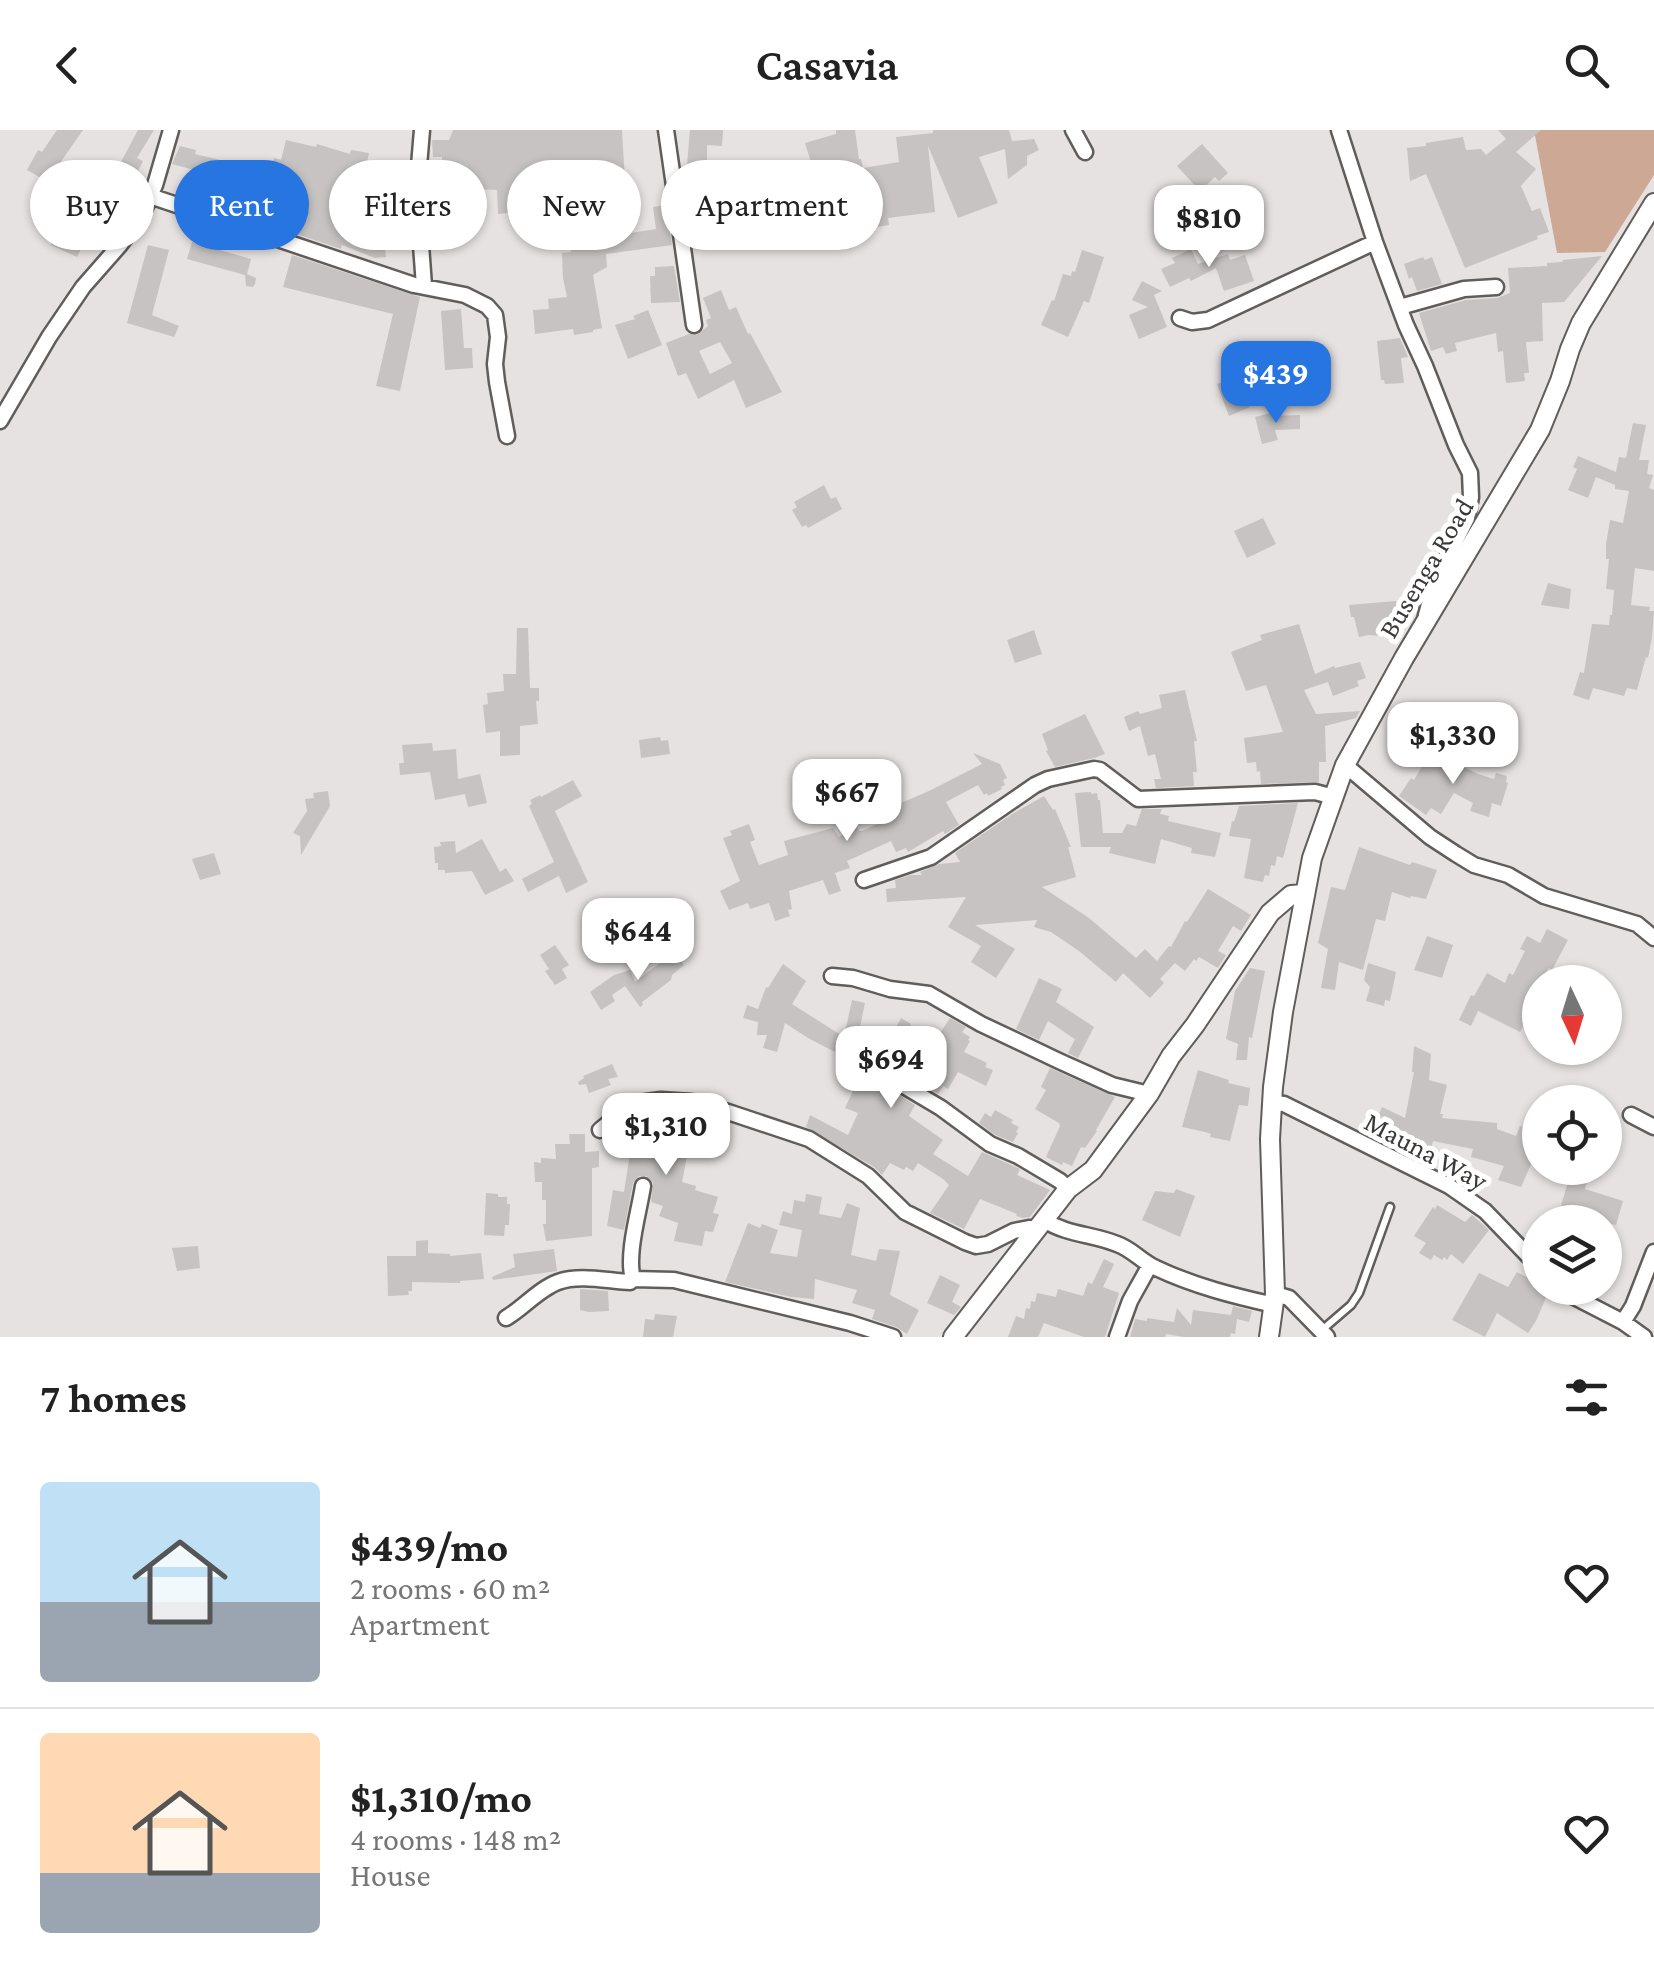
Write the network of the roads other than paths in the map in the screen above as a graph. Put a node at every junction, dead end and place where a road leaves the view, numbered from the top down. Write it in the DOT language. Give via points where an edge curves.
graph roads {
  1 [pos="171,130"];
  2 [pos="422,130"];
  3 [pos="666,130"];
  4 [pos="1073,130"];
  5 [pos="1339,130"];
  6 [pos="1086,152"];
  7 [pos="154,183"];
  8 [pos="154,197"];
  9 [pos="1654,203"];
  10 [pos="1375,242"];
  11 [pos="113,250"];
  12 [pos="424,286"];
  13 [pos="1496,287"];
  14 [pos="1400,307"];
  15 [pos="1180,318"];
  16 [pos="694,325"];
  17 [pos="0,420"];
  18 [pos="506,436"];
  19 [pos="1424,624"];
  20 [pos="1346,765"];
  21 [pos="1334,797"];
  22 [pos="864,880"];
  23 [pos="1305,894"];
  24 [pos="1654,938"];
  25 [pos="832,976"];
  26 [pos="899,1083"];
  27 [pos="1149,1094"];
  28 [pos="1273,1102"];
  29 [pos="1631,1115"];
  30 [pos="1654,1127"];
  31 [pos="600,1130"];
  32 [pos="644,1186"];
  33 [pos="1068,1188"];
  34 [pos="1390,1207"];
  35 [pos="1041,1225"];
  36 [pos="1522,1249"];
  37 [pos="1654,1252"];
  38 [pos="1150,1265"];
  39 [pos="633,1279"];
  40 [pos="1275,1300"];
  41 [pos="1590,1305"];
  42 [pos="506,1318"];
  43 [pos="1623,1322"];
  44 [pos="1324,1334"];
  45 [pos="893,1337"];
  46 [pos="953,1337"];
  47 [pos="1117,1337"];
  48 [pos="1269,1337"];
  49 [pos="1644,1337"];
  1 -- 7 [label="street"];
  2 -- 12 [label="street" via="417,190"];
  3 -- 16 [label="street"];
  4 -- 6 [label="street"];
  5 -- 10 [label="street"];
  8 -- 12 [label="street"];
  9 -- 19 [label="street, Busenga Road" via="1580,322 1540,430"];
  10 -- 14 [label="street"];
  10 -- 15 [label="street" via="1208,320"];
  11 -- 17 [label="street" via="48,337"];
  12 -- 18 [label="street" via="465,295 495,315"];
  13 -- 14 [label="street"];
  14 -- 19 [label="street" via="1470,473 1472,497"];
  19 -- 20 [label="street, Busenga Road"];
  20 -- 21 [label="street, Busenga Road"];
  20 -- 24 [label="street" via="1430,837 1474,865 1544,896 1637,924"];
  21 -- 22 [label="street" via="1316,792 1138,799 1094,769 1035,785 930,857"];
  21 -- 23 [label="street, Busenga Road"];
  23 -- 27 [label="street" via="1291,895 1270,912"];
  23 -- 28 [label="street, Busenga Road"];
  25 -- 27 [label="street" via="929,994 1059,1062"];
  26 -- 33 [label="street"];
  27 -- 33 [label="street" via="1092,1170"];
  28 -- 36 [label="street, Mauna Way" via="1449,1186 1485,1210"];
  28 -- 40 [label="street, Busenga Road"];
  29 -- 30 [label="street"];
  31 -- 35 [label="street" via="632,1104 691,1102 808,1139 868,1176 905,1212 964,1242 988,1244"];
  32 -- 39 [label="street"];
  33 -- 35 [label="street"];
  34 -- 44 [label="lane" via="1359,1293"];
  35 -- 38 [label="street" via="1120,1244"];
  35 -- 46 [label="street"];
  37 -- 43 [label="street"];
  38 -- 40 [label="street" via="1208,1288"];
  38 -- 47 [label="street"];
  39 -- 42 [label="street" via="558,1282"];
  39 -- 45 [label="street" via="674,1280"];
  40 -- 44 [label="street" via="1288,1298"];
  40 -- 48 [label="street, Busenga Road"];
  41 -- 43 [label="street"];
  43 -- 49 [label="street"];
}
